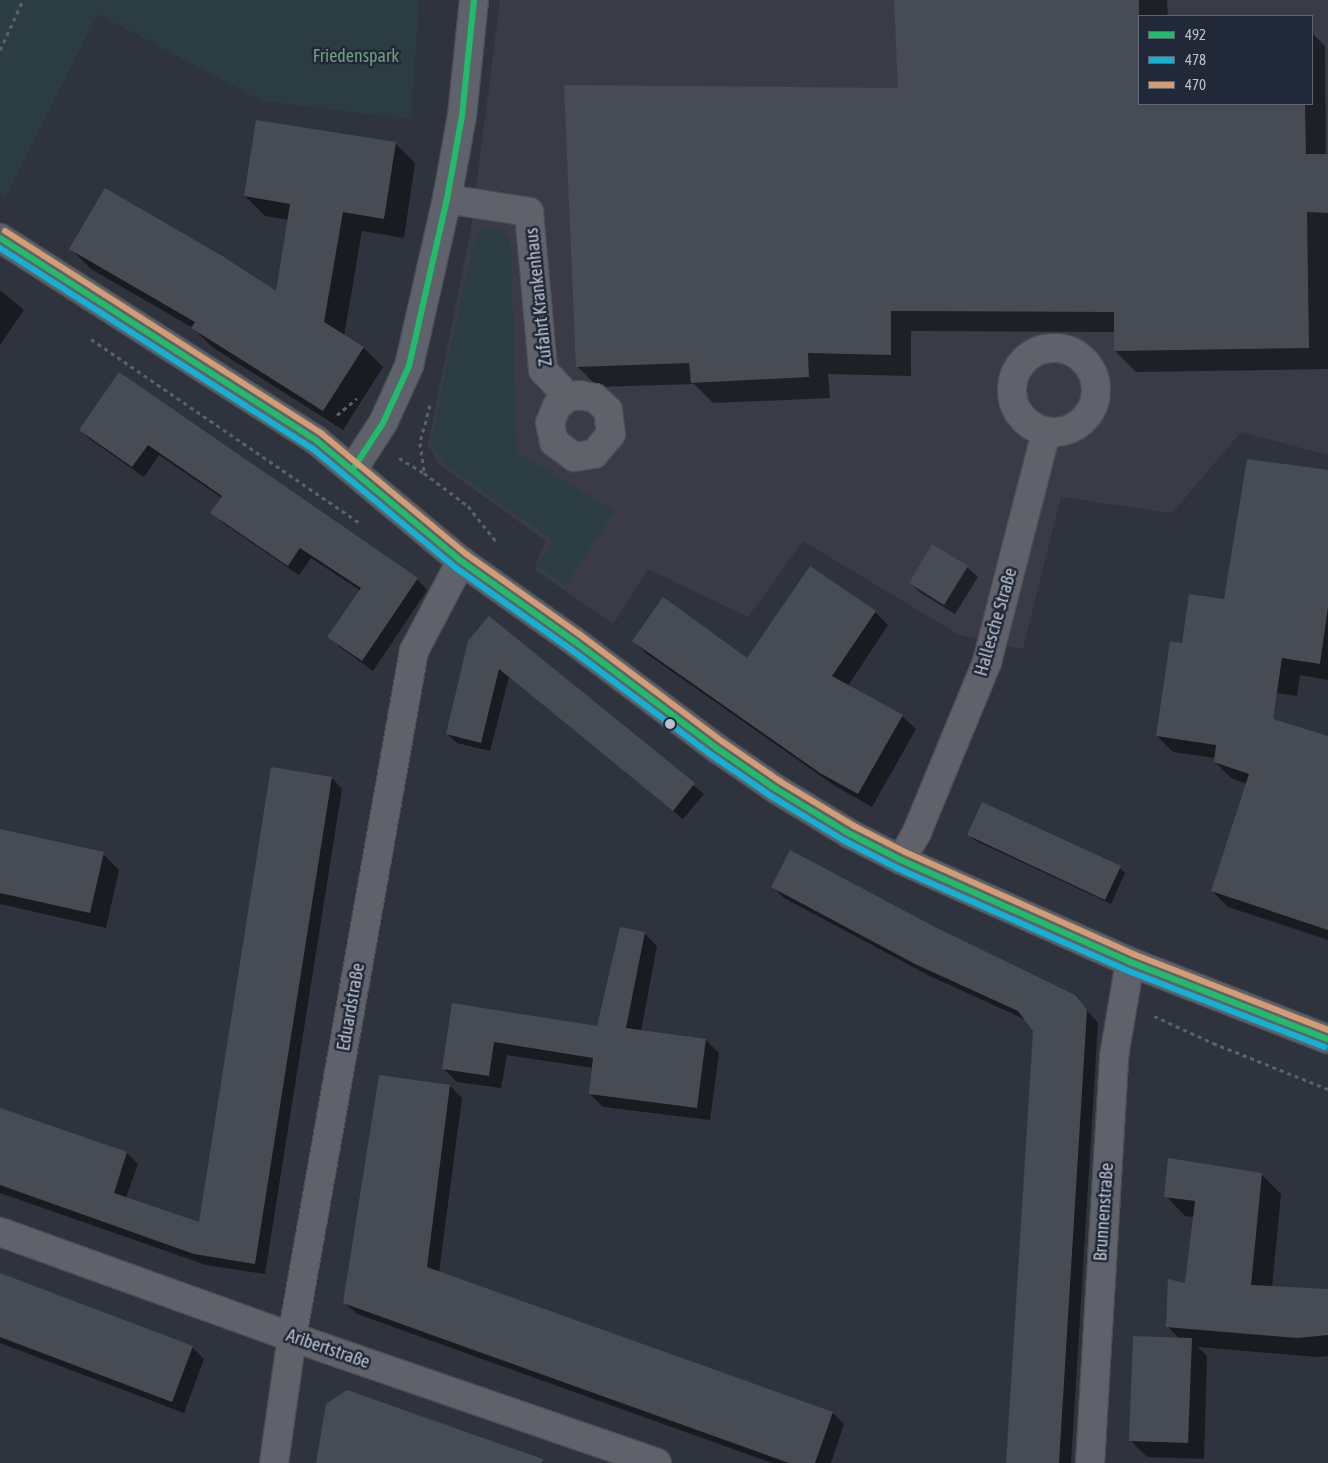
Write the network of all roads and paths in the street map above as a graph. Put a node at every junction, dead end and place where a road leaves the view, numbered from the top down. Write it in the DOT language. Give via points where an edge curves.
graph roads {
  1 [pos="23,0"];
  2 [pos="474,0"];
  3 [pos="0,50"];
  4 [pos="447,199"];
  5 [pos="0,238"];
  6 [pos="90,338"];
  7 [pos="568,397"];
  8 [pos="432,399"];
  9 [pos="1046,432"];
  10 [pos="353,470"];
  11 [pos="293,478"];
  12 [pos="500,548"];
  13 [pos="461,561"];
  14 [pos="901,860"];
  15 [pos="1130,962"];
  16 [pos="1328,1039"];
  17 [pos="0,1232"];
  18 [pos="292,1337"];
  19 [pos="274,1463"];
  20 [pos="657,1463"];
  21 [pos="1090,1463"];
  1 -- 3 [label="path"];
  2 -- 4 [label="street" via="462,116"];
  4 -- 7 [label="street, Zufahrt Krankenhaus" via="529,212 543,370"];
  4 -- 10 [label="street" via="409,366 383,422"];
  5 -- 10 [label="street" via="317,441"];
  6 -- 11 [label="path"];
  8 -- 12 [label="path" via="420,443 424,473 468,506"];
  9 -- 14 [label="street, Hallesche Straße" via="987,662 916,832"];
  10 -- 13 [label="street"];
  13 -- 14 [label="street" via="769,784 850,834"];
  13 -- 18 [label="street, Eduardstraße" via="414,651"];
  14 -- 15 [label="street"];
  15 -- 16 [label="street"];
  15 -- 21 [label="street, Brunnenstraße" via="1114,1056"];
  17 -- 18 [label="street, Aribertstraße"];
  18 -- 19 [label="street, Eduardstraße"];
  18 -- 20 [label="street, Aribertstraße"];
}
